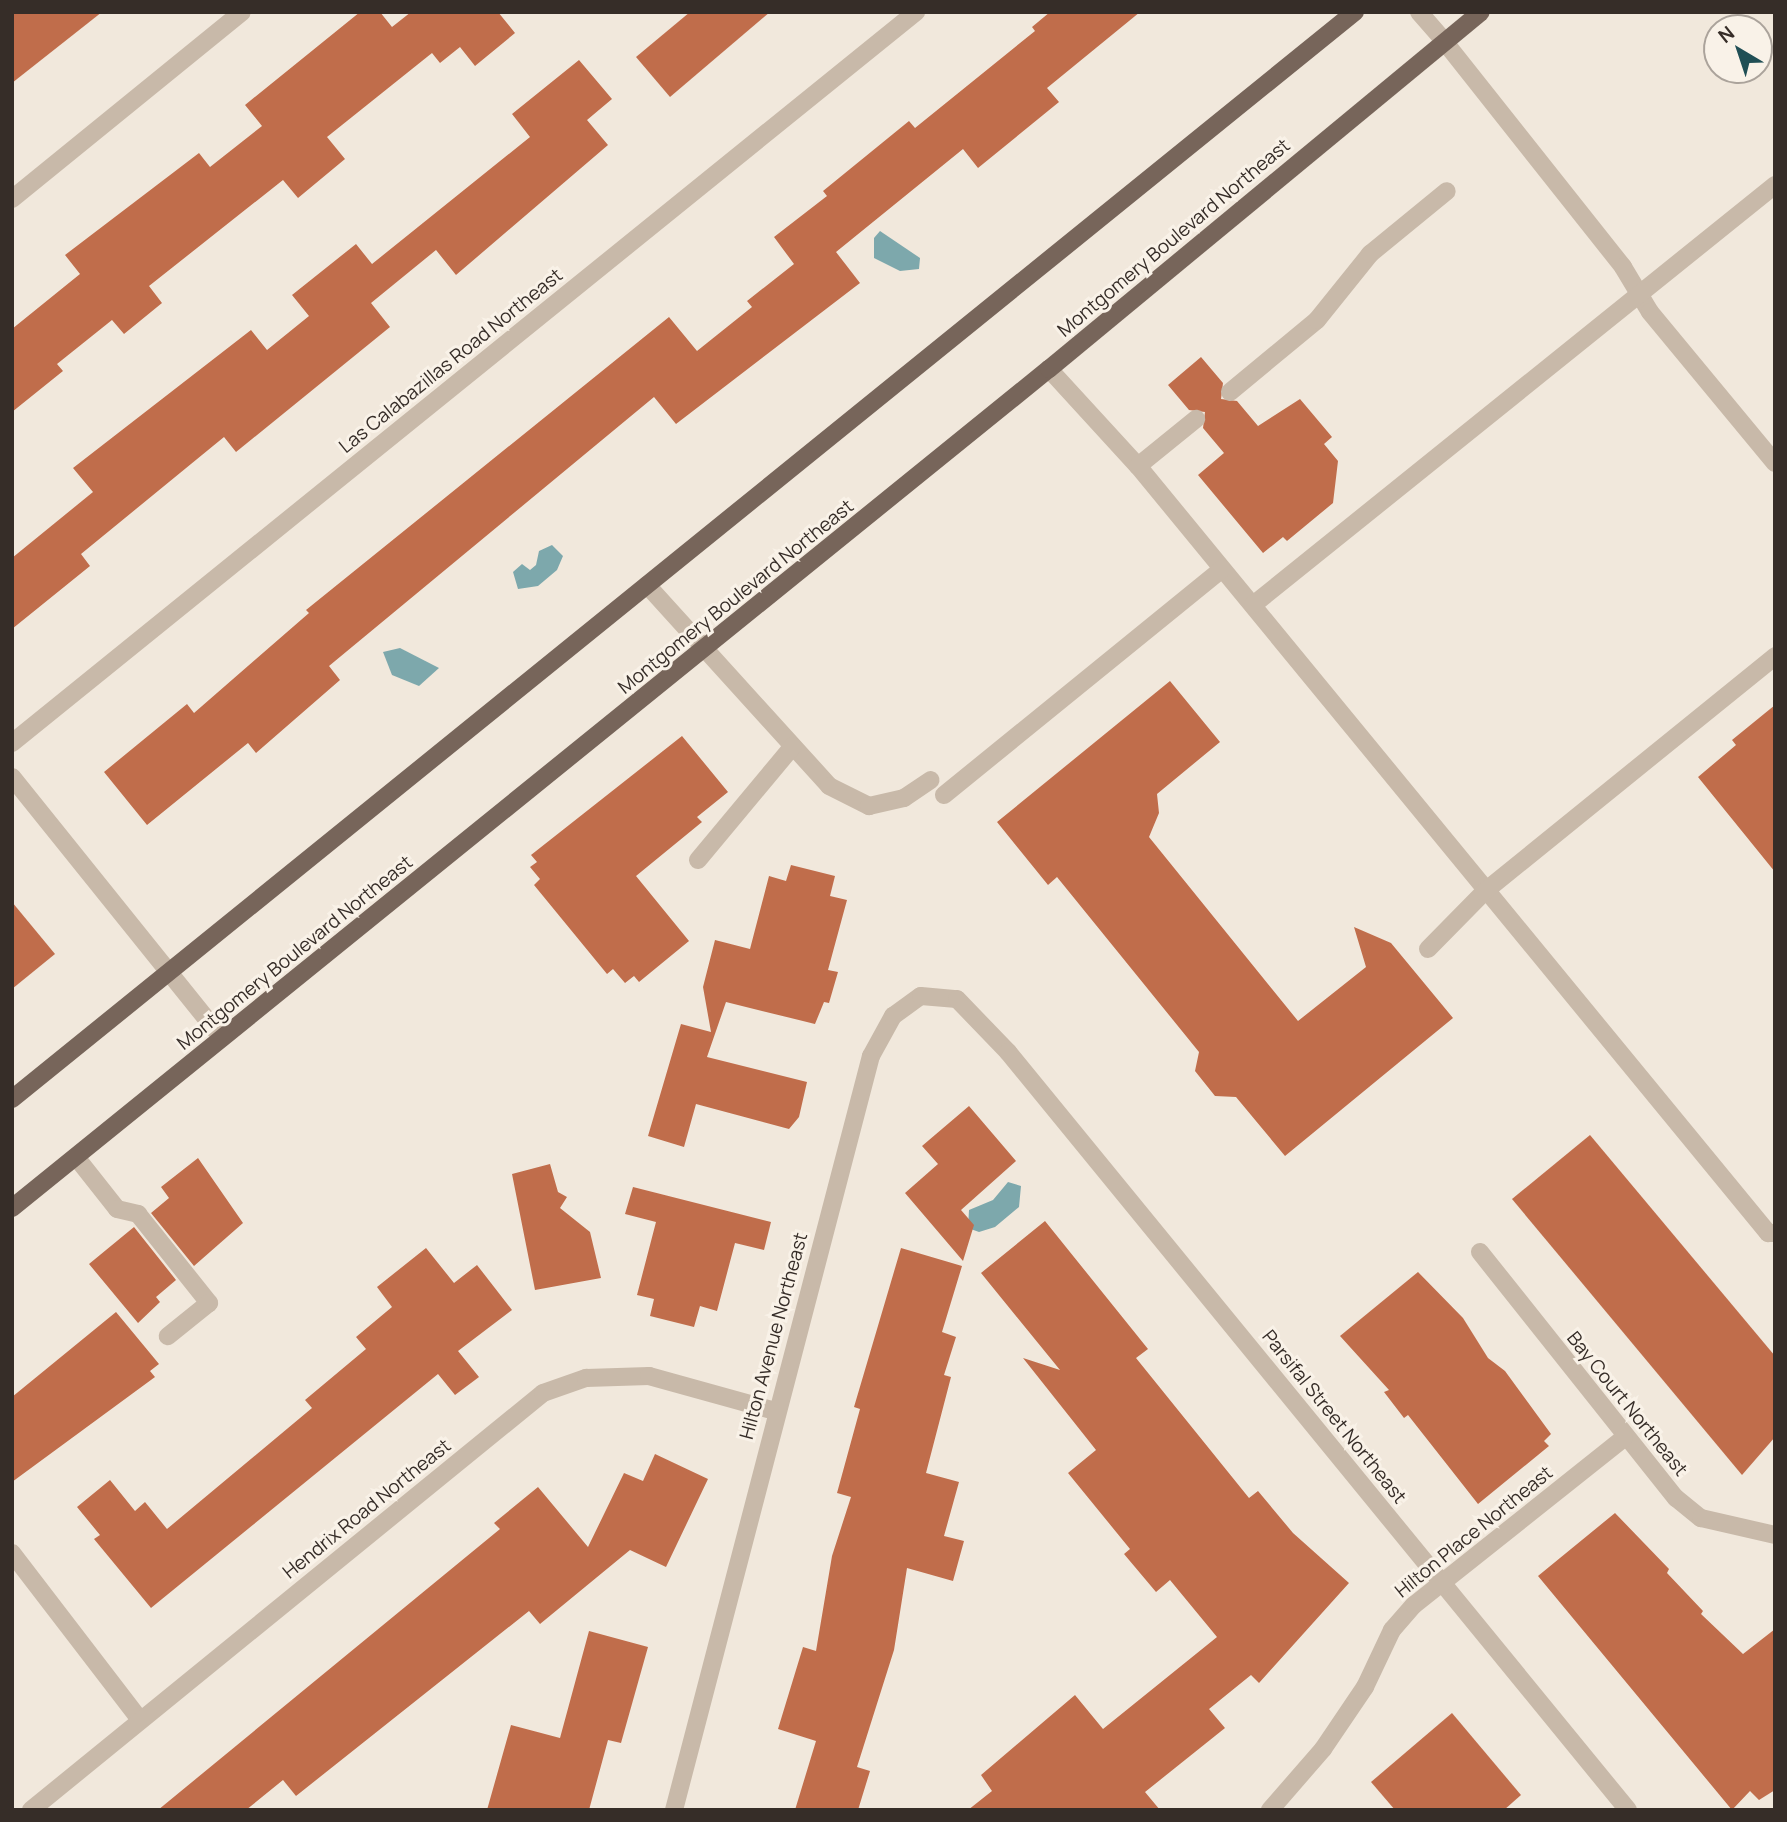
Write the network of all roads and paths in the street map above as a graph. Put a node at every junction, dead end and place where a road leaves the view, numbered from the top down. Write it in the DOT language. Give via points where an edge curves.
graph roads {
  1 [pos="242,12"];
  2 [pos="916,12"];
  3 [pos="1355,12"];
  4 [pos="1419,12"];
  5 [pos="1481,12"];
  6 [pos="1444,41"];
  7 [pos="1775,185"];
  8 [pos="1447,191"];
  9 [pos="12,199"];
  10 [pos="1639,294"];
  11 [pos="1049,369"];
  12 [pos="1230,392"];
  13 [pos="1196,419"];
  14 [pos="1775,463"];
  15 [pos="1138,466"];
  16 [pos="1222,569"];
  17 [pos="647,584"];
  18 [pos="1252,606"];
  19 [pos="704,650"];
  20 [pos="1775,656"];
  21 [pos="12,743"];
  22 [pos="793,746"];
  23 [pos="12,777"];
  24 [pos="931,780"];
  25 [pos="944,795"];
  26 [pos="698,860"];
  27 [pos="1484,892"];
  28 [pos="1428,949"];
  29 [pos="166,972"];
  30 [pos="222,1038"];
  31 [pos="1008,1052"];
  32 [pos="12,1098"];
  33 [pos="76,1157"];
  34 [pos="12,1208"];
  35 [pos="1775,1233"];
  36 [pos="1480,1252"];
  37 [pos="168,1336"];
  38 [pos="775,1411"];
  39 [pos="1624,1438"];
  40 [pos="1775,1535"];
  41 [pos="12,1553"];
  42 [pos="1442,1583"];
  43 [pos="140,1720"];
  44 [pos="31,1810"];
  45 [pos="674,1810"];
  46 [pos="1270,1810"];
  47 [pos="1628,1810"];
  1 -- 9 [label="street"];
  2 -- 21 [label="street, Las Calabazillas Road Northeast"];
  3 -- 17 [label="main road"];
  4 -- 6 [label="street"];
  5 -- 6 [label="main road, Montgomery Boulevard Northeast"];
  6 -- 10 [label="street" via="1623,267"];
  6 -- 11 [label="main road, Montgomery Boulevard Northeast"];
  7 -- 10 [label="street"];
  8 -- 12 [label="street" via="1370,254 1317,320"];
  10 -- 14 [label="street"];
  10 -- 18 [label="street"];
  11 -- 15 [label="street"];
  11 -- 19 [label="main road, Montgomery Boulevard Northeast"];
  13 -- 15 [label="street"];
  15 -- 16 [label="street"];
  16 -- 18 [label="street"];
  16 -- 25 [label="street"];
  17 -- 19 [label="street"];
  17 -- 29 [label="main road"];
  18 -- 27 [label="street"];
  19 -- 22 [label="street"];
  19 -- 30 [label="main road, Montgomery Boulevard Northeast"];
  20 -- 27 [label="street"];
  22 -- 24 [label="street" via="830,786 869,806 904,798"];
  22 -- 26 [label="street"];
  23 -- 29 [label="street"];
  27 -- 28 [label="street"];
  27 -- 35 [label="street" via="1768,1233"];
  29 -- 30 [label="street"];
  29 -- 32 [label="main road"];
  30 -- 33 [label="main road, Montgomery Boulevard Northeast"];
  31 -- 38 [label="street, Hilton Avenue Northeast" via="957,999 921,996 893,1016 871,1056"];
  31 -- 42 [label="street, Parsifal Street Northeast"];
  33 -- 34 [label="main road, Montgomery Boulevard Northeast"];
  33 -- 37 [label="street" via="117,1209 138,1214 209,1303"];
  36 -- 39 [label="street, Bay Court Northeast"];
  38 -- 43 [label="street, Hendrix Road Northeast" via="649,1376 586,1378 543,1393"];
  38 -- 45 [label="street, Hilton Avenue Northeast"];
  39 -- 40 [label="street, Bay Court Northeast" via="1676,1499 1701,1518"];
  39 -- 42 [label="street, Hilton Place Northeast"];
  41 -- 43 [label="street"];
  42 -- 46 [label="street, Hilton Place Northeast" via="1392,1630 1365,1687 1323,1749"];
  42 -- 47 [label="street, Parsifal Street Northeast"];
  43 -- 44 [label="street, Hendrix Road Northeast"];
}
